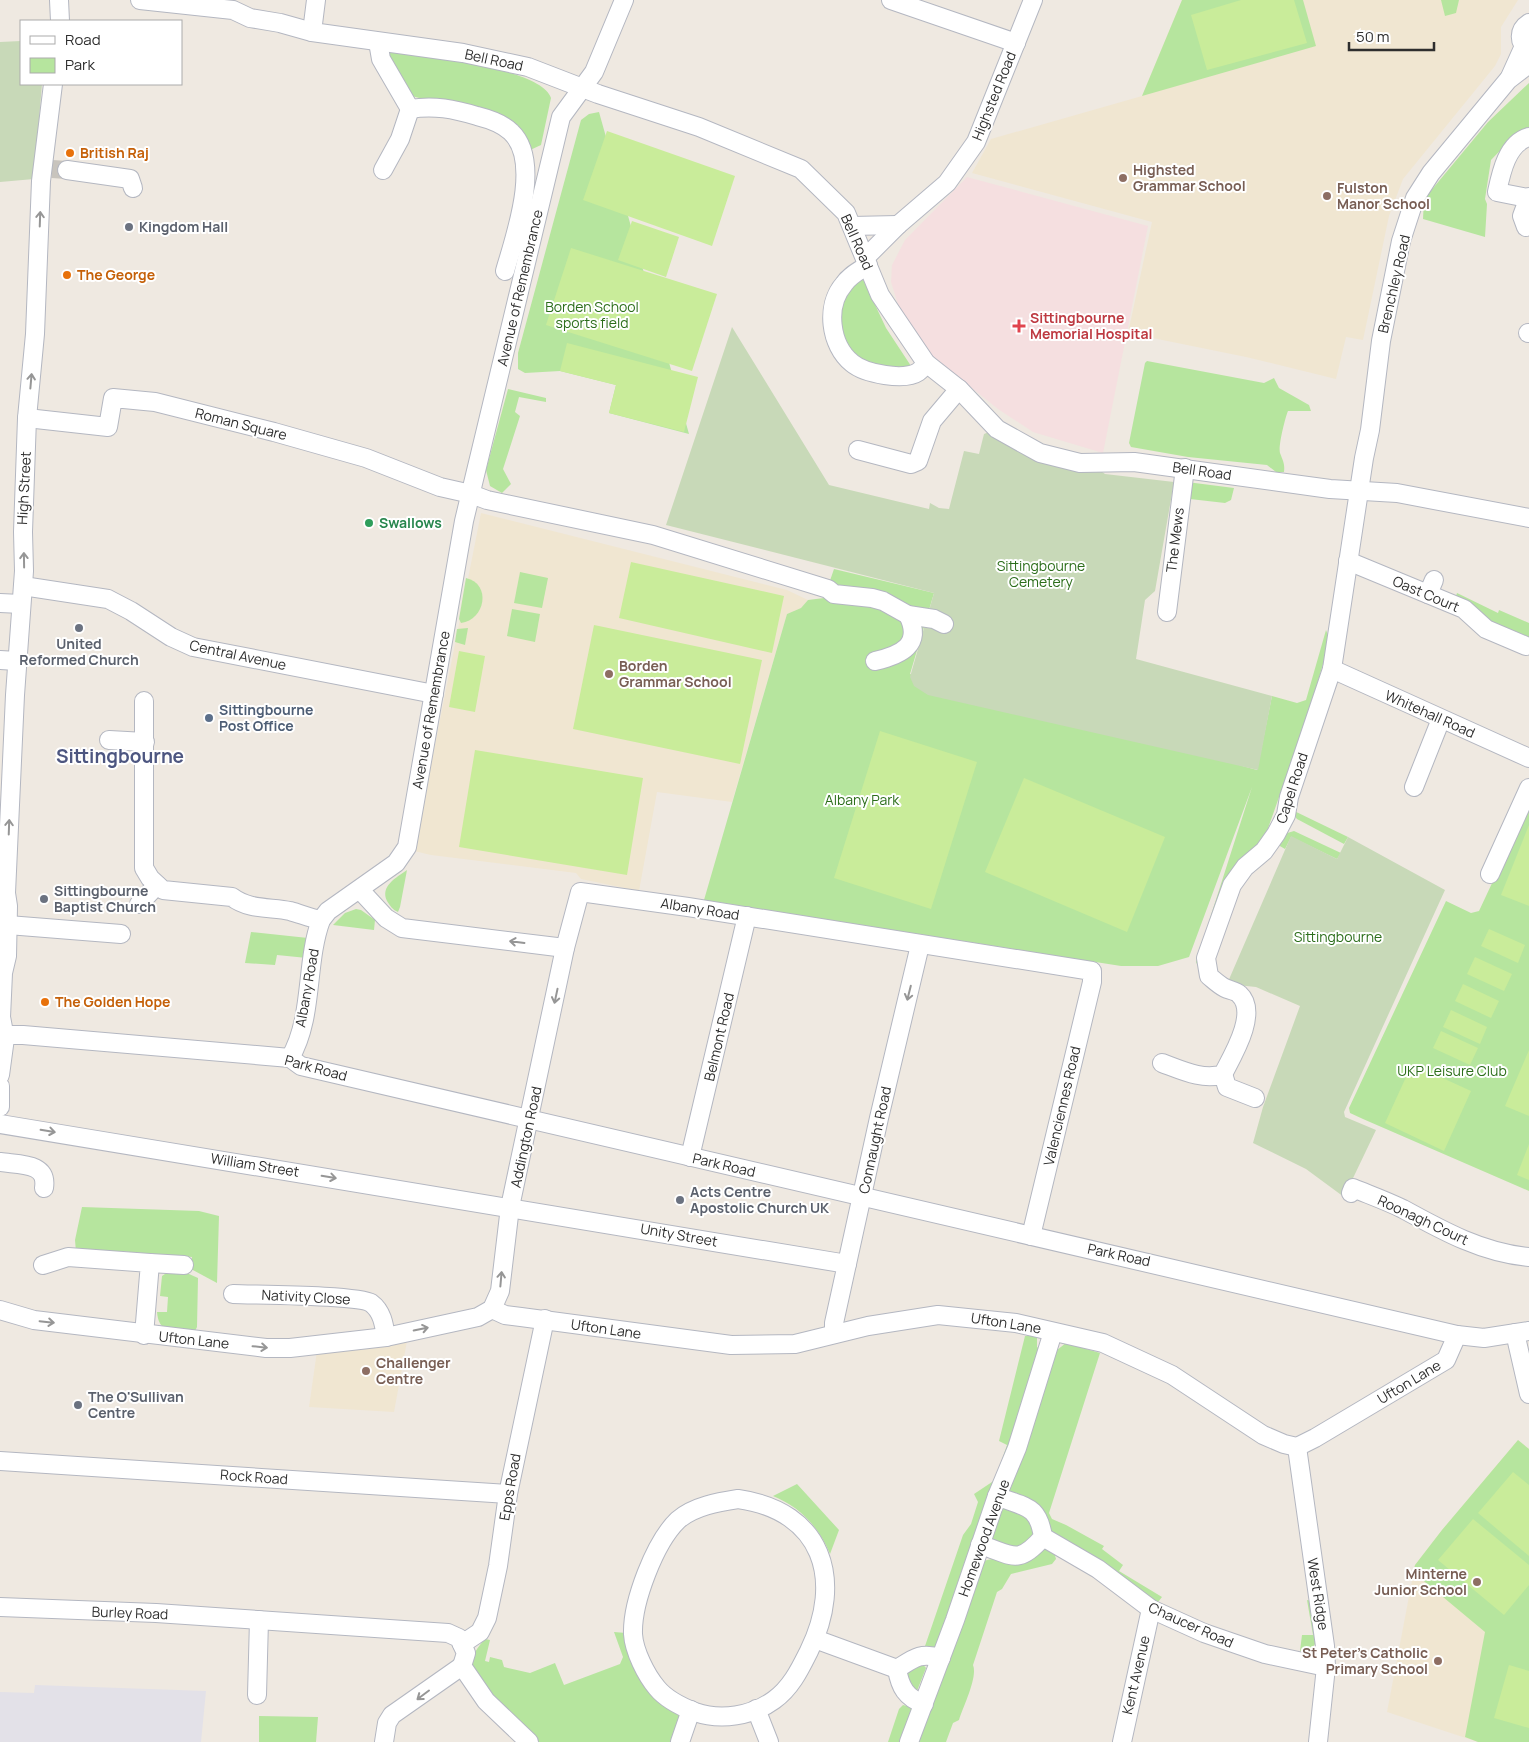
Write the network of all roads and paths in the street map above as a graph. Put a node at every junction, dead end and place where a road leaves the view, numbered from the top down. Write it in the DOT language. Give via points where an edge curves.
graph roads {
  1 [pos="59,0"];
  2 [pos="140,0"];
  3 [pos="316,0"];
  4 [pos="624,0"];
  5 [pos="891,0"];
  6 [pos="1033,0"];
  7 [pos="60,20"];
  8 [pos="1528,22"];
  9 [pos="312,32"];
  10 [pos="378,42"];
  11 [pos="1016,43"];
  12 [pos="1526,48"];
  13 [pos="1529,64"];
  14 [pos="1508,80"];
  15 [pos="53,85"];
  16 [pos="582,88"];
  17 [pos="410,109"];
  18 [pos="1529,136"];
  19 [pos="54,169"];
  20 [pos="383,170"];
  21 [pos="133,188"];
  22 [pos="1528,198"];
  23 [pos="898,225"];
  24 [pos="852,226"];
  25 [pos="1526,227"];
  26 [pos="866,261"];
  27 [pos="505,271"];
  28 [pos="926,363"];
  29 [pos="959,389"];
  30 [pos="28,418"];
  31 [pos="858,450"];
  32 [pos="1185,468"];
  33 [pos="1360,491"];
  34 [pos="471,494"];
  35 [pos="1529,518"];
  36 [pos="1348,561"];
  37 [pos="23,586"];
  38 [pos="0,603"];
  39 [pos="21,604"];
  40 [pos="1166,612"];
  41 [pos="908,615"];
  42 [pos="944,624"];
  43 [pos="1526,646"];
  44 [pos="9,660"];
  45 [pos="875,661"];
  46 [pos="1332,668"];
  47 [pos="434,694"];
  48 [pos="144,701"];
  49 [pos="1440,720"];
  50 [pos="7,732"];
  51 [pos="109,740"];
  52 [pos="145,742"];
  53 [pos="1529,758"];
  54 [pos="6,782"];
  55 [pos="1414,787"];
  56 [pos="1529,788"];
  57 [pos="1490,874"];
  58 [pos="157,885"];
  59 [pos="3,892"];
  60 [pos="353,895"];
  61 [pos="139,904"];
  62 [pos="747,916"];
  63 [pos="321,920"];
  64 [pos="8,925"];
  65 [pos="121,934"];
  66 [pos="920,945"];
  67 [pos="565,948"];
  68 [pos="1093,975"];
  69 [pos="1,996"];
  70 [pos="4,1038"];
  71 [pos="290,1058"];
  72 [pos="1162,1063"];
  73 [pos="1223,1074"];
  74 [pos="0,1075"];
  75 [pos="0,1086"];
  76 [pos="1255,1098"];
  77 [pos="0,1107"];
  78 [pos="530,1120"];
  79 [pos="0,1124"];
  80 [pos="690,1157"];
  81 [pos="0,1162"];
  82 [pos="44,1188"];
  83 [pos="1351,1194"];
  84 [pos="862,1198"];
  85 [pos="510,1207"];
  86 [pos="1031,1236"];
  87 [pos="1529,1257"];
  88 [pos="150,1263"];
  89 [pos="847,1264"];
  90 [pos="184,1265"];
  91 [pos="43,1266"];
  92 [pos="233,1294"];
  93 [pos="0,1310"];
  94 [pos="485,1313"];
  95 [pos="545,1319"];
  96 [pos="1053,1332"];
  97 [pos="1522,1332"];
  98 [pos="144,1334"];
  99 [pos="834,1334"];
  100 [pos="1457,1335"];
  101 [pos="386,1337"];
  102 [pos="1529,1394"];
  103 [pos="1297,1447"];
  104 [pos="0,1461"];
  105 [pos="508,1494"];
  106 [pos="997,1496"];
  107 [pos="1043,1537"];
  108 [pos="980,1545"];
  109 [pos="0,1607"];
  110 [pos="1151,1609"];
  111 [pos="259,1620"];
  112 [pos="815,1640"];
  113 [pos="462,1644"];
  114 [pos="941,1658"];
  115 [pos="462,1666"];
  116 [pos="1326,1667"];
  117 [pos="897,1669"];
  118 [pos="257,1695"];
  119 [pos="924,1704"];
  120 [pos="756,1709"];
  121 [pos="690,1710"];
  122 [pos="384,1742"];
  123 [pos="529,1742"];
  124 [pos="680,1742"];
  125 [pos="769,1742"];
  126 [pos="909,1742"];
  127 [pos="1122,1742"];
  128 [pos="1318,1742"];
  1 -- 7 [label="street"];
  2 -- 9 [label="street, Bell Road" via="232,10 250,18"];
  3 -- 9 [label="street"];
  4 -- 16 [label="street, Avenue of Remembrance" via="594,72"];
  5 -- 11 [label="street"];
  6 -- 11 [label="street, Highsted Road"];
  8 -- 12 [label="street, Brenchley Road" via="1521,36"];
  9 -- 10 [label="street, Bell Road"];
  10 -- 16 [label="street, Bell Road" via="463,53 528,67"];
  10 -- 17 [label="street" via="381,59"];
  11 -- 23 [label="street, Highsted Road" via="969,153 947,184"];
  12 -- 14 [label="street, Brenchley Road"];
  13 -- 14 [label="street, Brenchley Road"];
  14 -- 33 [label="street, Brenchley Road" via="1415,198 1401,241 1381,341"];
  15 -- 19 [label="street, High Street"];
  16 -- 24 [label="street, Bell Road" via="699,127 801,169 840,206"];
  16 -- 34 [label="street, Avenue of Remembrance" via="561,117"];
  17 -- 20 [label="street" via="400,138"];
  17 -- 27 [label="street" via="436,106 488,119 503,125 518,142 524,156 525,190"];
  18 -- 22 [label="street" via="1522,138 1506,158 1497,192"];
  19 -- 21 [label="street" via="130,179"];
  30 -- 19 [label="street, High Street, one-way"];
  22 -- 25 [label="street" via="1522,216"];
  23 -- 24 [label="street"];
  23 -- 26 [label="street, Highsted Road"];
  24 -- 26 [label="street, Bell Road"];
  26 -- 28 [label="street, Bell Road" via="880,295"];
  26 -- 28 [label="street, Highsted Road" via="836,294 832,316 839,346 852,363 874,373 908,375"];
  28 -- 29 [label="street, Bell Road"];
  29 -- 31 [label="street" via="932,421 918,461 911,464"];
  29 -- 32 [label="street, Bell Road" via="997,429 1040,453 1080,463 1134,462"];
  30 -- 34 [label="street, Roman Square" via="108,427 113,398 155,402 366,458 440,487"];
  37 -- 30 [label="street, High Street, one-way"];
  32 -- 33 [label="street, Bell Road"];
  32 -- 40 [label="street, The Mews"];
  33 -- 35 [label="street, Bell Road" via="1396,493"];
  33 -- 36 [label="street, Capel Road"];
  34 -- 41 [label="street" via="653,535 828,588 834,594 883,601"];
  34 -- 47 [label="street, Avenue of Remembrance"];
  36 -- 43 [label="street, Oast Court" via="1431,587 1464,609 1486,629"];
  36 -- 46 [label="street, Capel Road"];
  37 -- 39 [label="street, High Street"];
  37 -- 47 [label="street, Central Avenue" via="98,596 193,647"];
  38 -- 39 [label="street"];
  39 -- 44 [label="street, High Street"];
  41 -- 42 [label="street"];
  41 -- 45 [label="street" via="914,627 913,640 902,652"];
  44 -- 50 [label="street, High Street"];
  46 -- 49 [label="street, Whitehall Road"];
  46 -- 73 [label="street, Capel Road" via="1289,796 1286,815 1264,851 1245,867 1232,885 1206,958 1209,976 1224,988 1239,993 1248,1017"];
  47 -- 60 [label="street, Avenue of Remembrance" via="407,847 396,863"];
  48 -- 52 [label="street"];
  49 -- 53 [label="street, Whitehall Road"];
  49 -- 55 [label="street"];
  50 -- 54 [label="street, High Street"];
  51 -- 52 [label="street"];
  52 -- 58 [label="street" via="144,868"];
  59 -- 54 [label="street, High Street, one-way"];
  56 -- 57 [label="street"];
  58 -- 61 [label="street"];
  58 -- 63 [label="street" via="169,891 232,897 241,904 290,911"];
  59 -- 64 [label="street, High Street" via="8,906"];
  60 -- 63 [label="street" via="328,911"];
  67 -- 60 [label="street, one-way" via="402,928"];
  62 -- 66 [label="street, Albany Road"];
  62 -- 67 [label="street, Albany Road" via="580,892"];
  62 -- 80 [label="street, Belmont Road"];
  63 -- 71 [label="street, Albany Road" via="301,1027"];
  64 -- 65 [label="street"];
  64 -- 69 [label="street, High Street"];
  66 -- 68 [label="street, Albany Road" via="1092,971"];
  66 -- 84 [label="street, Connaught Road, one-way"];
  67 -- 78 [label="street, Addington Road, one-way"];
  68 -- 86 [label="street, Valenciennes Road"];
  69 -- 70 [label="street, High Street"];
  70 -- 71 [label="street, Park Road" via="16,1034"];
  70 -- 74 [label="street, High Street"];
  71 -- 78 [label="street, Park Road" via="301,1066"];
  72 -- 73 [label="street" via="1214,1078"];
  73 -- 76 [label="street" via="1227,1087"];
  75 -- 77 [label="street"];
  78 -- 80 [label="street, Park Road"];
  78 -- 85 [label="street, Addington Road"];
  79 -- 85 [label="street, William Street, one-way"];
  80 -- 84 [label="street, Park Road"];
  81 -- 82 [label="street" via="34,1166 41,1170"];
  83 -- 87 [label="street, Roonagh Court" via="1353,1188 1403,1209 1448,1234 1503,1253"];
  84 -- 86 [label="street, Park Road"];
  84 -- 89 [label="street, Connaught Road"];
  85 -- 89 [label="street, Unity Street"];
  94 -- 85 [label="street, Addington Road, one-way" via="497,1302 500,1291"];
  86 -- 100 [label="street, Park Road"];
  88 -- 90 [label="street"];
  88 -- 91 [label="street" via="68,1257"];
  88 -- 98 [label="street"];
  89 -- 99 [label="street, Connaught Road"];
  92 -- 101 [label="street, Nativity Close" via="338,1298 370,1303 380,1313"];
  93 -- 98 [label="street, Ufton Lane, one-way" via="34,1320"];
  94 -- 95 [label="street, Ufton Lane"];
  101 -- 94 [label="street, Ufton Lane, one-way"];
  95 -- 99 [label="street, Ufton Lane" via="731,1345 795,1344"];
  95 -- 105 [label="street, Epps Road"];
  96 -- 99 [label="street, Ufton Lane" via="1016,1323 938,1316 900,1320"];
  96 -- 103 [label="street, Ufton Lane" via="1103,1343 1172,1375 1263,1435"];
  96 -- 106 [label="street, Homewood Avenue" via="1017,1448"];
  97 -- 100 [label="street, Park Road" via="1484,1338"];
  97 -- 102 [label="street"];
  98 -- 101 [label="street, Ufton Lane, one-way" via="266,1348"];
  100 -- 103 [label="street, Ufton Lane" via="1446,1360"];
  103 -- 116 [label="street, West Ridge"];
  104 -- 105 [label="street, Rock Road"];
  105 -- 113 [label="street, Epps Road" via="487,1618 480,1632"];
  106 -- 107 [label="street" via="1030,1508 1037,1514"];
  106 -- 108 [label="street, Homewood Avenue"];
  107 -- 108 [label="street" via="1034,1550 1025,1555 1015,1556"];
  107 -- 110 [label="street, Chaucer Road" via="1098,1569"];
  108 -- 114 [label="street, Homewood Avenue"];
  109 -- 111 [label="street, Burley Road"];
  110 -- 116 [label="street, Chaucer Road" via="1237,1646"];
  110 -- 127 [label="street, Kent Avenue"];
  111 -- 113 [label="street, Burley Road" via="448,1633 459,1638"];
  111 -- 118 [label="street"];
  112 -- 117 [label="street"];
  112 -- 120 [label="street" via="788,1687 774,1700"];
  112 -- 121 [label="street" via="826,1599 826,1579 822,1560 799,1524 763,1503 738,1499 716,1502 690,1512 679,1520 657,1550 639,1599 633,1634 635,1648 647,1675 660,1691"];
  113 -- 115 [label="street" via="466,1653"];
  114 -- 117 [label="street" via="928,1654 918,1656"];
  114 -- 119 [label="street, Homewood Avenue"];
  115 -- 122 [label="street, one-way" via="392,1715 387,1723"];
  115 -- 123 [label="street" via="486,1701"];
  116 -- 128 [label="street, West Ridge"];
  117 -- 119 [label="street" via="908,1697"];
  119 -- 126 [label="street, Homewood Avenue"];
  120 -- 121 [label="street" via="723,1717 706,1716"];
  120 -- 125 [label="street"];
  121 -- 124 [label="street"];
}
